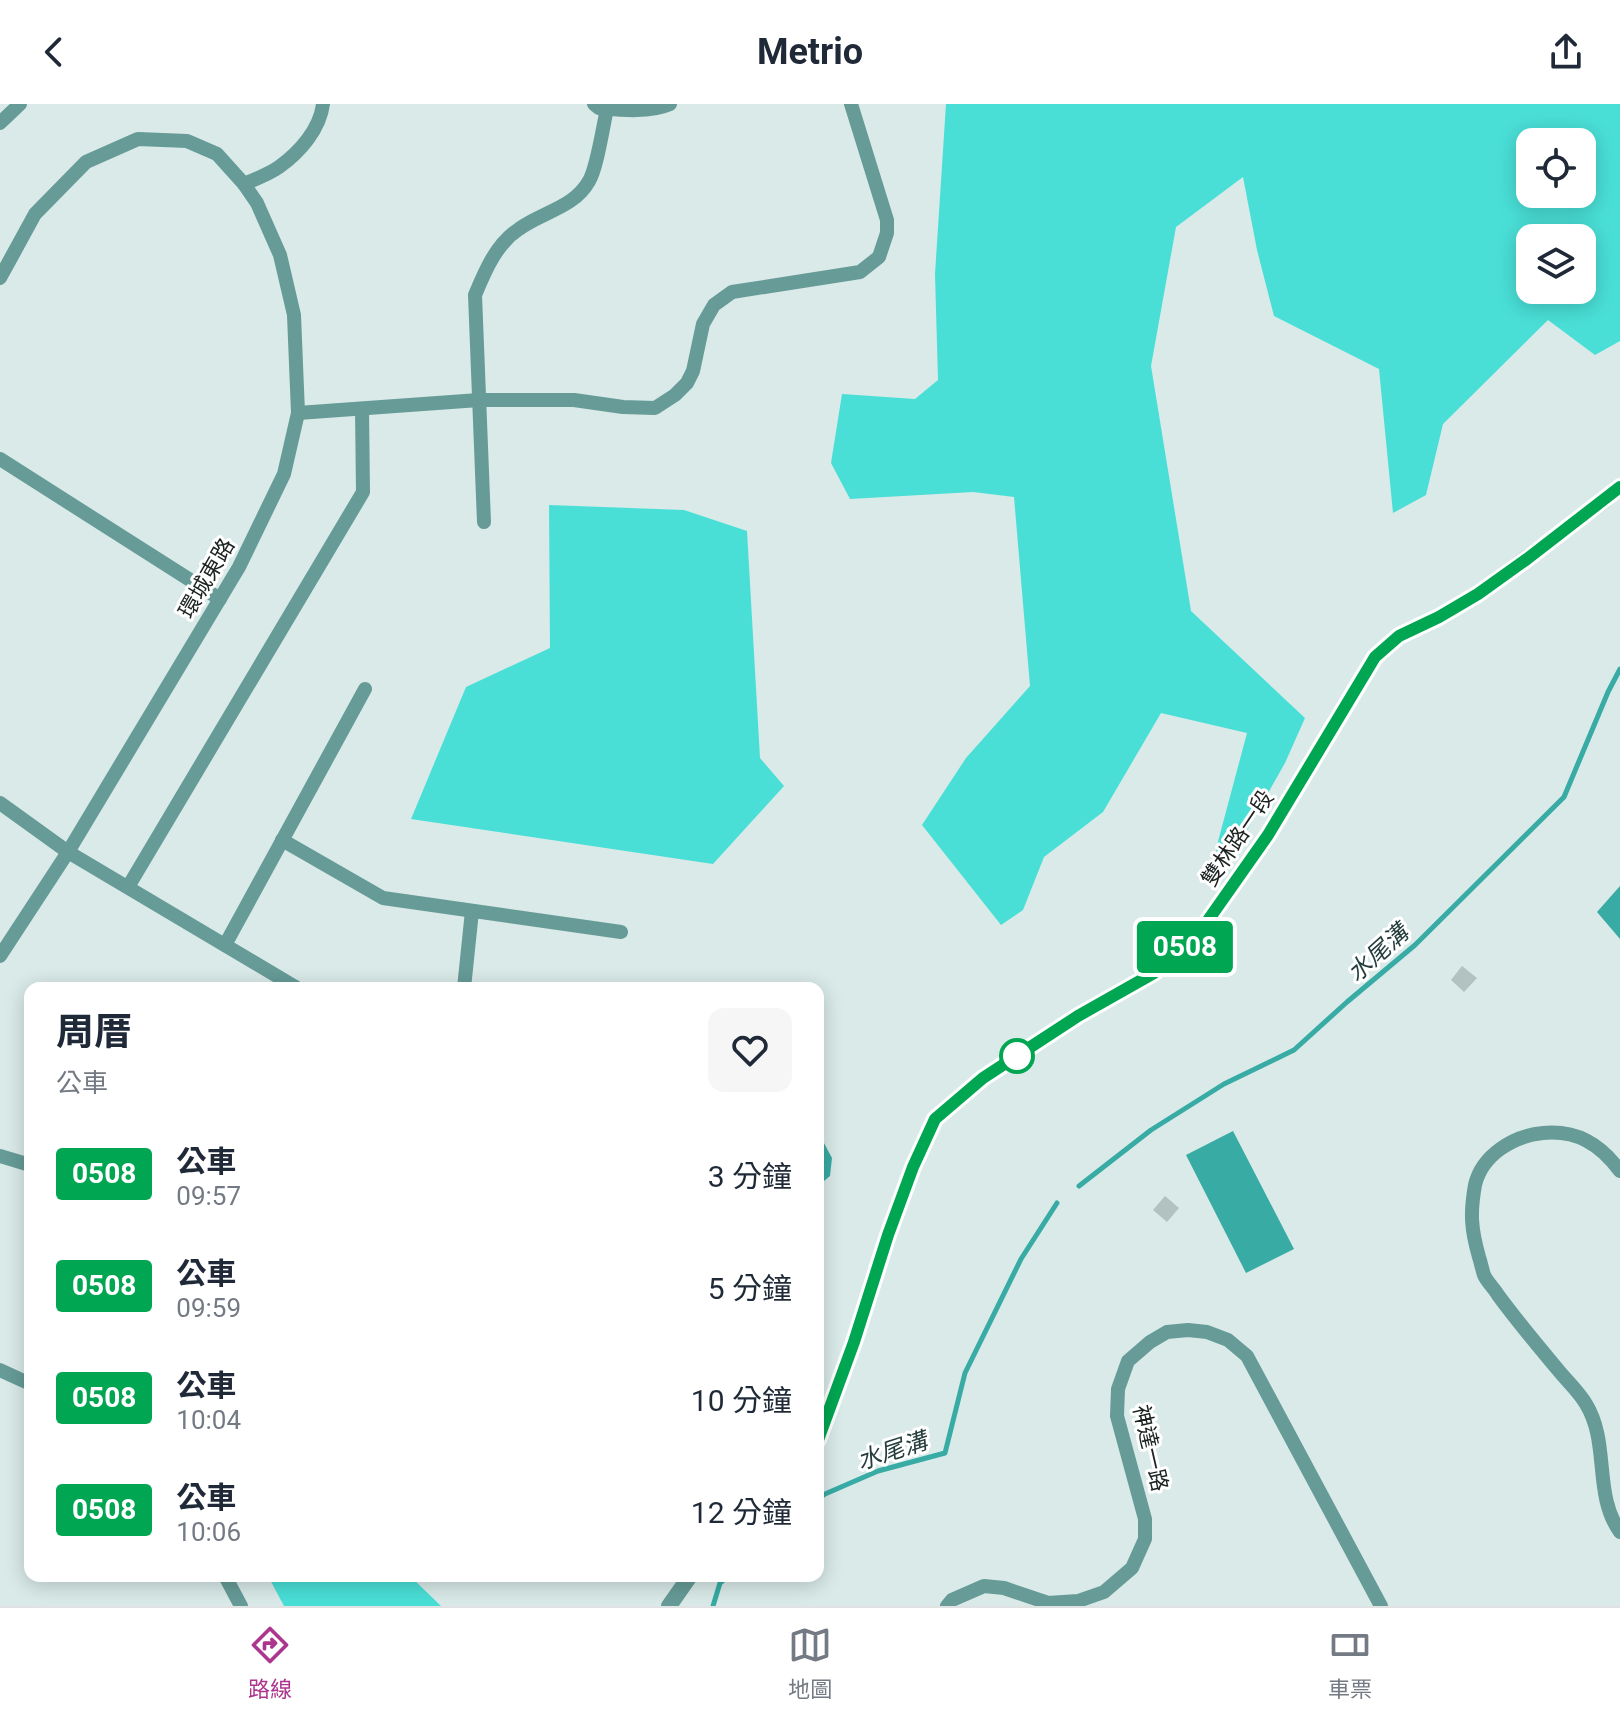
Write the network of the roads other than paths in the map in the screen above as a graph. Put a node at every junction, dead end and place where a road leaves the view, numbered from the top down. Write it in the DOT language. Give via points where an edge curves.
graph roads {
  1 [pos="20,104"];
  2 [pos="323,104"];
  3 [pos="670,104"];
  4 [pos="851,104"];
  5 [pos="600,106"];
  6 [pos="0,123"];
  7 [pos="244,184"];
  8 [pos="0,278"];
  9 [pos="479,400"];
  10 [pos="362,409"];
  11 [pos="298,413"];
  12 [pos="0,459"];
  13 [pos="1620,487"];
  14 [pos="484,522"];
  15 [pos="220,599"];
  16 [pos="365,689"];
  17 [pos="0,803"];
  18 [pos="282,840"];
  19 [pos="68,852"];
  20 [pos="128,887"];
  21 [pos="472,911"];
  22 [pos="621,932"];
  23 [pos="225,945"];
  24 [pos="0,956"];
  25 [pos="287,982"];
  26 [pos="465,982"];
  27 [pos="0,1156"];
  28 [pos="24,1163"];
  29 [pos="1620,1171"];
  30 [pos="0,1370"];
  31 [pos="24,1381"];
  32 [pos="824,1424"];
  33 [pos="1620,1532"];
  34 [pos="228,1582"];
  35 [pos="687,1582"];
  36 [pos="676,1603"];
  37 [pos="1048,1604"];
  38 [pos="241,1606"];
  39 [pos="947,1606"];
  40 [pos="1381,1606"];
  1 -- 6 [label="street"];
  2 -- 7 [label="street" via="307,141 279,167"];
  3 -- 5 [label="street"];
  4 -- 9 [label="street" via="887,220 879,257 869,266 860,272 732,292 714,305 703,324 687,383 655,408 574,400"];
  5 -- 9 [label="street" via="591,179 563,207 518,229 502,244 475,295"];
  7 -- 8 [label="street, 環城東路" via="217,154 187,141 138,139 86,162 35,214"];
  7 -- 11 [label="street, 環城東路" via="280,255 294,315"];
  9 -- 10 [label="street"];
  9 -- 14 [label="street"];
  10 -- 11 [label="street"];
  10 -- 20 [label="street" via="363,492"];
  11 -- 15 [label="street, 環城東路" via="284,474"];
  12 -- 15 [label="street"];
  13 -- 32 [label="street, 雙林路一段" via="1478,594 1399,636 1375,657 1268,835 1197,936 1154,973 983,1078 935,1119 888,1235"];
  15 -- 19 [label="street, 環城東路"];
  16 -- 18 [label="street"];
  17 -- 19 [label="street"];
  18 -- 21 [label="street" via="383,898"];
  18 -- 23 [label="street"];
  19 -- 20 [label="street"];
  19 -- 24 [label="street, 環城東路"];
  20 -- 23 [label="street"];
  21 -- 22 [label="street"];
  21 -- 26 [label="street"];
  23 -- 25 [label="street"];
  27 -- 28 [label="street"];
  29 -- 33 [label="street" via="1607,1153 1577,1135 1532,1134 1501,1146 1478,1171 1472,1231 1484,1275 1586,1403 1595,1422 1604,1495"];
  30 -- 31 [label="street"];
  34 -- 38 [label="street"];
  35 -- 36 [label="street"];
  37 -- 39 [label="street, 神達一路" via="984,1586"];
  37 -- 40 [label="street, 神達一路" via="1104,1592 1132,1568 1145,1539 1145,1519 1117,1416 1118,1389 1128,1361 1150,1342 1167,1332 1188,1330 1228,1340 1247,1356"];
}
